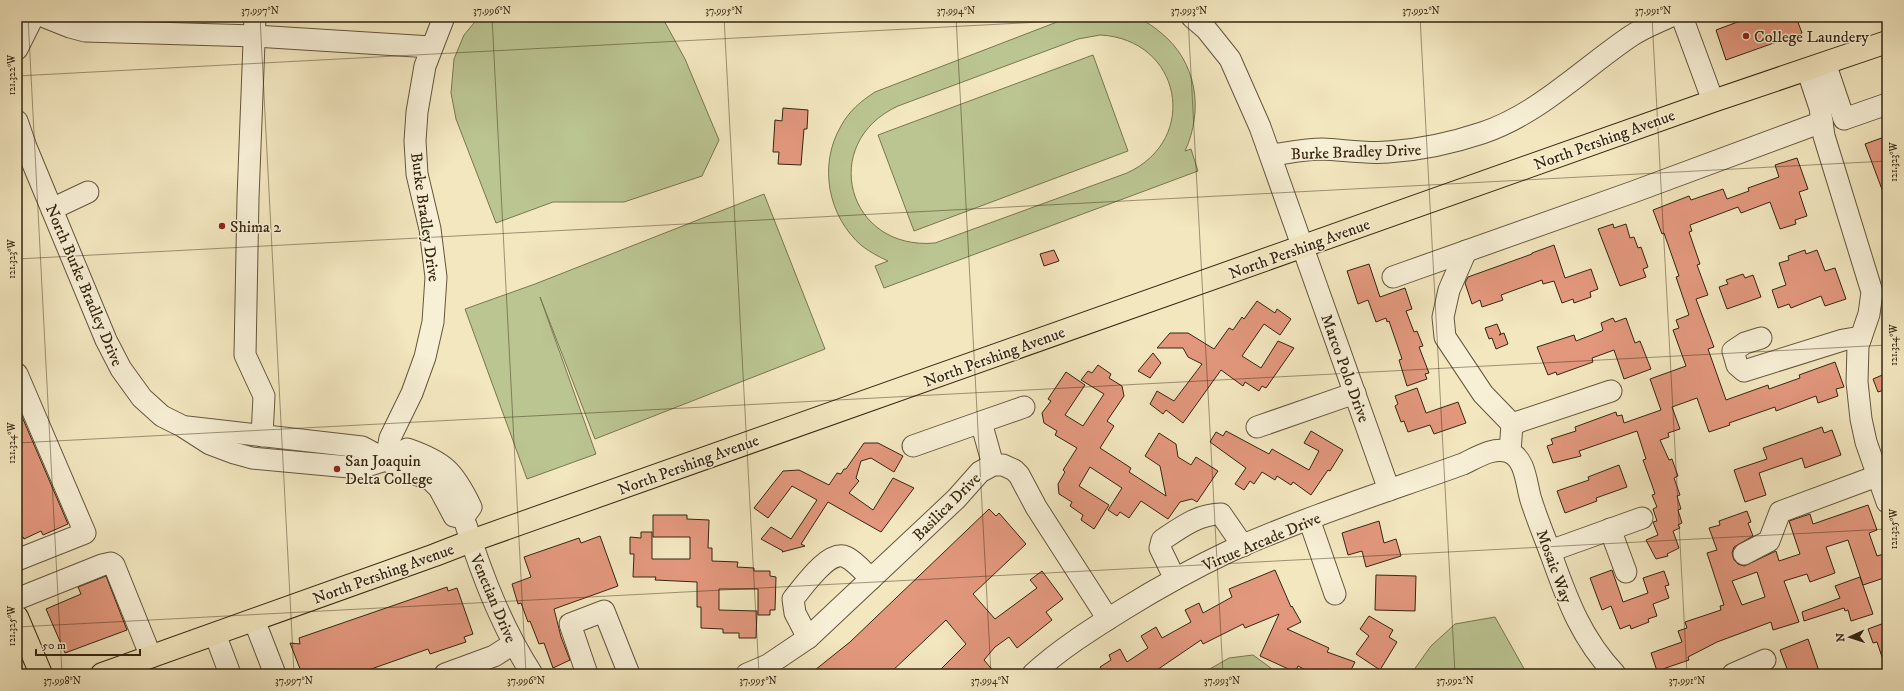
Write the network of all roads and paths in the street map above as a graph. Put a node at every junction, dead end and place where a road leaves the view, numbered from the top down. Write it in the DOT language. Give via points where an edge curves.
graph roads {
  1 [pos="45,17"];
  2 [pos="444,17"];
  3 [pos="1192,17"];
  4 [pos="1669,17"];
  5 [pos="1682,17"];
  6 [pos="255,27"];
  7 [pos="1887,42"];
  8 [pos="431,48"];
  9 [pos="1816,66"];
  10 [pos="1713,101"];
  11 [pos="1887,104"];
  12 [pos="17,121"];
  13 [pos="1822,122"];
  14 [pos="1271,155"];
  15 [pos="88,192"];
  16 [pos="52,209"];
  17 [pos="1302,247"];
  18 [pos="1466,251"];
  19 [pos="1393,277"];
  20 [pos="1861,337"];
  21 [pos="1761,338"];
  22 [pos="17,374"];
  23 [pos="1611,391"];
  24 [pos="1355,393"];
  25 [pos="1024,407"];
  26 [pos="981,422"];
  27 [pos="1512,424"];
  28 [pos="182,426"];
  29 [pos="1257,427"];
  30 [pos="262,436"];
  31 [pos="913,446"];
  32 [pos="1510,452"];
  33 [pos="386,460"];
  34 [pos="993,465"];
  35 [pos="1877,476"];
  36 [pos="1390,490"];
  37 [pos="1887,502"];
  38 [pos="1642,518"];
  39 [pos="1309,519"];
  40 [pos="1610,529"];
  41 [pos="471,541"];
  42 [pos="1243,546"];
  43 [pos="1550,551"];
  44 [pos="1744,554"];
  45 [pos="17,560"];
  46 [pos="1626,572"];
  47 [pos="871,579"];
  48 [pos="1175,579"];
  49 [pos="1335,594"];
  50 [pos="17,599"];
  51 [pos="17,617"];
  52 [pos="1108,619"];
  53 [pos="254,620"];
  54 [pos="215,634"];
  55 [pos="808,638"];
  56 [pos="512,644"];
  57 [pos="151,656"];
  58 [pos="1765,660"];
  59 [pos="40,674"];
  60 [pos="102,674"];
  61 [pos="230,674"];
  62 [pos="275,674"];
  63 [pos="445,674"];
  64 [pos="532,674"];
  65 [pos="587,674"];
  66 [pos="629,674"];
  67 [pos="748,674"];
  68 [pos="1032,674"];
  69 [pos="1615,674"];
  70 [pos="1733,674"];
  1 -- 6 [label="street" via="85,30"];
  2 -- 8 [label="street, Burke Bradley Drive"];
  3 -- 14 [label="street, Burke Bradley Drive" via="1206,29 1230,59"];
  4 -- 14 [label="street, Burke Bradley Drive" via="1632,35 1556,93 1517,117 1484,133 1431,148 1387,152 1322,149"];
  5 -- 10 [label="street"];
  6 -- 8 [label="street"];
  6 -- 30 [label="street" via="245,356 264,396"];
  7 -- 9 [label="main road, North Pershing Avenue"];
  8 -- 33 [label="street, Burke Bradley Drive" via="425,66 417,112 415,141 417,174 430,229 436,277 433,322 425,357 412,393 390,438"];
  9 -- 10 [label="main road, North Pershing Avenue"];
  9 -- 11 [label="street" via="1844,119"];
  9 -- 13 [label="street"];
  10 -- 17 [label="main road, North Pershing Avenue"];
  12 -- 16 [label="street, North Burke Bradley Drive"];
  13 -- 18 [label="street"];
  13 -- 20 [label="street" via="1824,136 1872,292 1870,314"];
  14 -- 17 [label="street, Burke Bradley Drive"];
  15 -- 16 [label="street"];
  16 -- 28 [label="street, North Burke Bradley Drive" via="120,369 142,398 162,416"];
  17 -- 24 [label="street, Marco Polo Drive"];
  17 -- 41 [label="main road, North Pershing Avenue"];
  18 -- 19 [label="street"];
  18 -- 27 [label="street" via="1449,290 1443,317 1445,336 1483,394"];
  20 -- 21 [label="street" via="1843,340 1744,371 1737,365 1733,351 1745,343"];
  20 -- 35 [label="street" via="1858,346 1857,382 1861,419"];
  22 -- 45 [label="street" via="85,533"];
  23 -- 27 [label="street"];
  24 -- 29 [label="street"];
  24 -- 36 [label="street, Marco Polo Drive"];
  25 -- 26 [label="street"];
  26 -- 31 [label="street"];
  26 -- 34 [label="street"];
  27 -- 32 [label="street"];
  28 -- 30 [label="street, North Burke Bradley Drive"];
  28 -- 33 [label="street, North Burke Bradley Drive" via="210,444 252,458 360,468"];
  30 -- 33 [label="street, North Burke Bradley Drive" via="362,447"];
  32 -- 36 [label="street, Virtue Arcade Drive" via="1491,452"];
  32 -- 43 [label="street, Mosaic Way" via="1522,465 1531,500"];
  33 -- 41 [label="street, North Burke Bradley Drive" via="431,480 439,488 454,516 464,518"];
  34 -- 47 [label="street, Basilica Drive" via="980,472 956,499"];
  34 -- 52 [label="street, Basilica Drive" via="1003,465 1019,475 1036,507"];
  35 -- 37 [label="street"];
  35 -- 44 [label="street" via="1780,512 1769,541"];
  36 -- 39 [label="street, Virtue Arcade Drive"];
  38 -- 40 [label="street"];
  39 -- 42 [label="street, Virtue Arcade Drive"];
  39 -- 49 [label="street"];
  40 -- 43 [label="street"];
  40 -- 46 [label="street"];
  41 -- 53 [label="main road, North Pershing Avenue"];
  41 -- 56 [label="street, Venetian Drive"];
  42 -- 48 [label="street, Virtue Arcade Drive"];
  42 -- 48 [label="street" via="1221,514 1212,514 1192,521 1162,540 1160,544"];
  43 -- 69 [label="street, Mosaic Way" via="1568,602 1584,635"];
  47 -- 55 [label="street, Basilica Drive"];
  47 -- 55 [label="street" via="847,557 840,555 826,561 793,599 795,613"];
  48 -- 52 [label="street, Virtue Arcade Drive"];
  50 -- 57 [label="street" via="102,565 114,565"];
  51 -- 59 [label="main road"];
  52 -- 68 [label="street, Virtue Arcade Drive"];
  53 -- 54 [label="main road, North Pershing Avenue"];
  53 -- 62 [label="street"];
  54 -- 57 [label="main road, North Pershing Avenue"];
  54 -- 61 [label="street"];
  55 -- 67 [label="street, Basilica Drive" via="768,665"];
  56 -- 63 [label="street" via="494,656"];
  56 -- 64 [label="street, Venetian Drive"];
  57 -- 60 [label="main road, North Pershing Avenue"];
  58 -- 70 [label="street"];
  65 -- 66 [label="street" via="570,624 604,611"];
}
